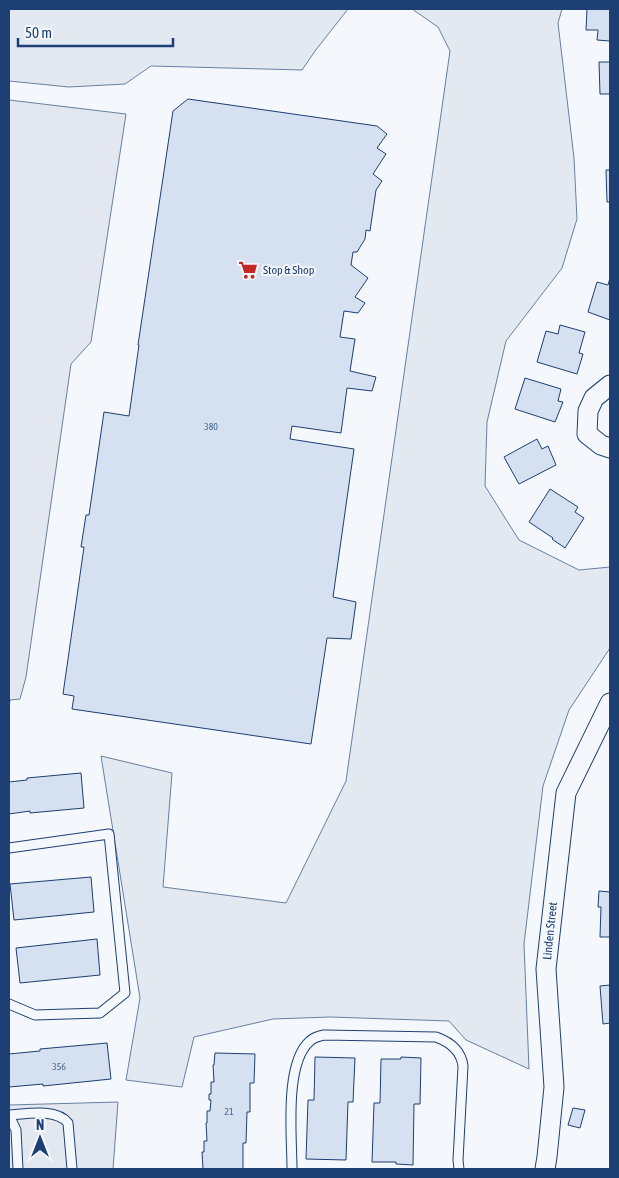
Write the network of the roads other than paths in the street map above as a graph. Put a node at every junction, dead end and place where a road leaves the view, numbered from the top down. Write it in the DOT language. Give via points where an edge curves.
graph roads {
  1 [pos="610,385"];
  2 [pos="610,448"];
  3 [pos="610,703"];
  4 [pos="9,848"];
  5 [pos="9,1004"];
  6 [pos="9,1115"];
  7 [pos="18,1169"];
  8 [pos="72,1169"];
  9 [pos="292,1169"];
  10 [pos="459,1169"];
  11 [pos="544,1169"];
  1 -- 2 [label="street" via="594,398 588,411 587,434"];
  3 -- 11 [label="street, Linden Street" via="566,793 546,969 554,1087"];
  4 -- 5 [label="lane" via="109,834 125,993 100,1013 36,1014"];
  6 -- 7 [label="lane" via="16,1130"];
  6 -- 8 [label="lane" via="50,1114 63,1117 68,1122"];
  9 -- 10 [label="lane" via="292,1081 306,1045 315,1037 324,1035 436,1037 453,1047 459,1053 463,1066"];
}
